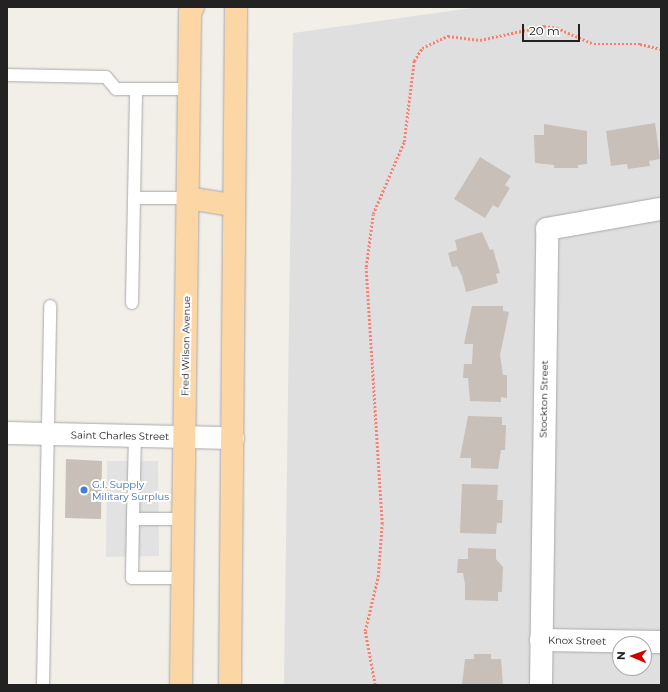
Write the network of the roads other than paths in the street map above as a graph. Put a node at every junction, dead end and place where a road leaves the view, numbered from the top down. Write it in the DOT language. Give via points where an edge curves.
graph roads {
  1 [pos="193,7"];
  2 [pos="236,7"];
  3 [pos="7,75"];
  4 [pos="136,89"];
  5 [pos="189,89"];
  6 [pos="135,198"];
  7 [pos="188,198"];
  8 [pos="232,205"];
  9 [pos="661,209"];
  10 [pos="132,303"];
  11 [pos="50,306"];
  12 [pos="7,433"];
  13 [pos="49,434"];
  14 [pos="135,436"];
  15 [pos="185,437"];
  16 [pos="233,438"];
  17 [pos="133,519"];
  18 [pos="184,519"];
  19 [pos="183,578"];
  20 [pos="541,640"];
  21 [pos="661,642"];
  22 [pos="43,685"];
  23 [pos="181,685"];
  24 [pos="230,685"];
  25 [pos="541,685"];
  1 -- 5 [label="main road, Fred Wilson Avenue"];
  2 -- 8 [label="main road"];
  3 -- 4 [label="lane" via="106,77 116,89"];
  4 -- 5 [label="lane"];
  4 -- 6 [label="lane"];
  5 -- 7 [label="main road, Fred Wilson Avenue"];
  6 -- 7 [label="lane"];
  6 -- 10 [label="lane"];
  7 -- 8 [label="main road"];
  7 -- 15 [label="main road, Fred Wilson Avenue"];
  8 -- 16 [label="main road"];
  9 -- 20 [label="street, Stockton Street" via="547,228"];
  11 -- 13 [label="lane"];
  12 -- 13 [label="street, Saint Charles Street"];
  13 -- 14 [label="street, Saint Charles Street"];
  13 -- 22 [label="lane"];
  14 -- 15 [label="street, Saint Charles Street"];
  14 -- 17 [label="lane"];
  15 -- 16 [label="street, Saint Charles Street"];
  15 -- 18 [label="main road, Fred Wilson Avenue"];
  16 -- 24 [label="main road"];
  17 -- 18 [label="lane"];
  17 -- 19 [label="lane" via="132,578"];
  18 -- 19 [label="main road, Fred Wilson Avenue"];
  19 -- 23 [label="main road, Fred Wilson Avenue"];
  20 -- 21 [label="street, Knox Street"];
  20 -- 25 [label="street, Stockton Street"];
}
